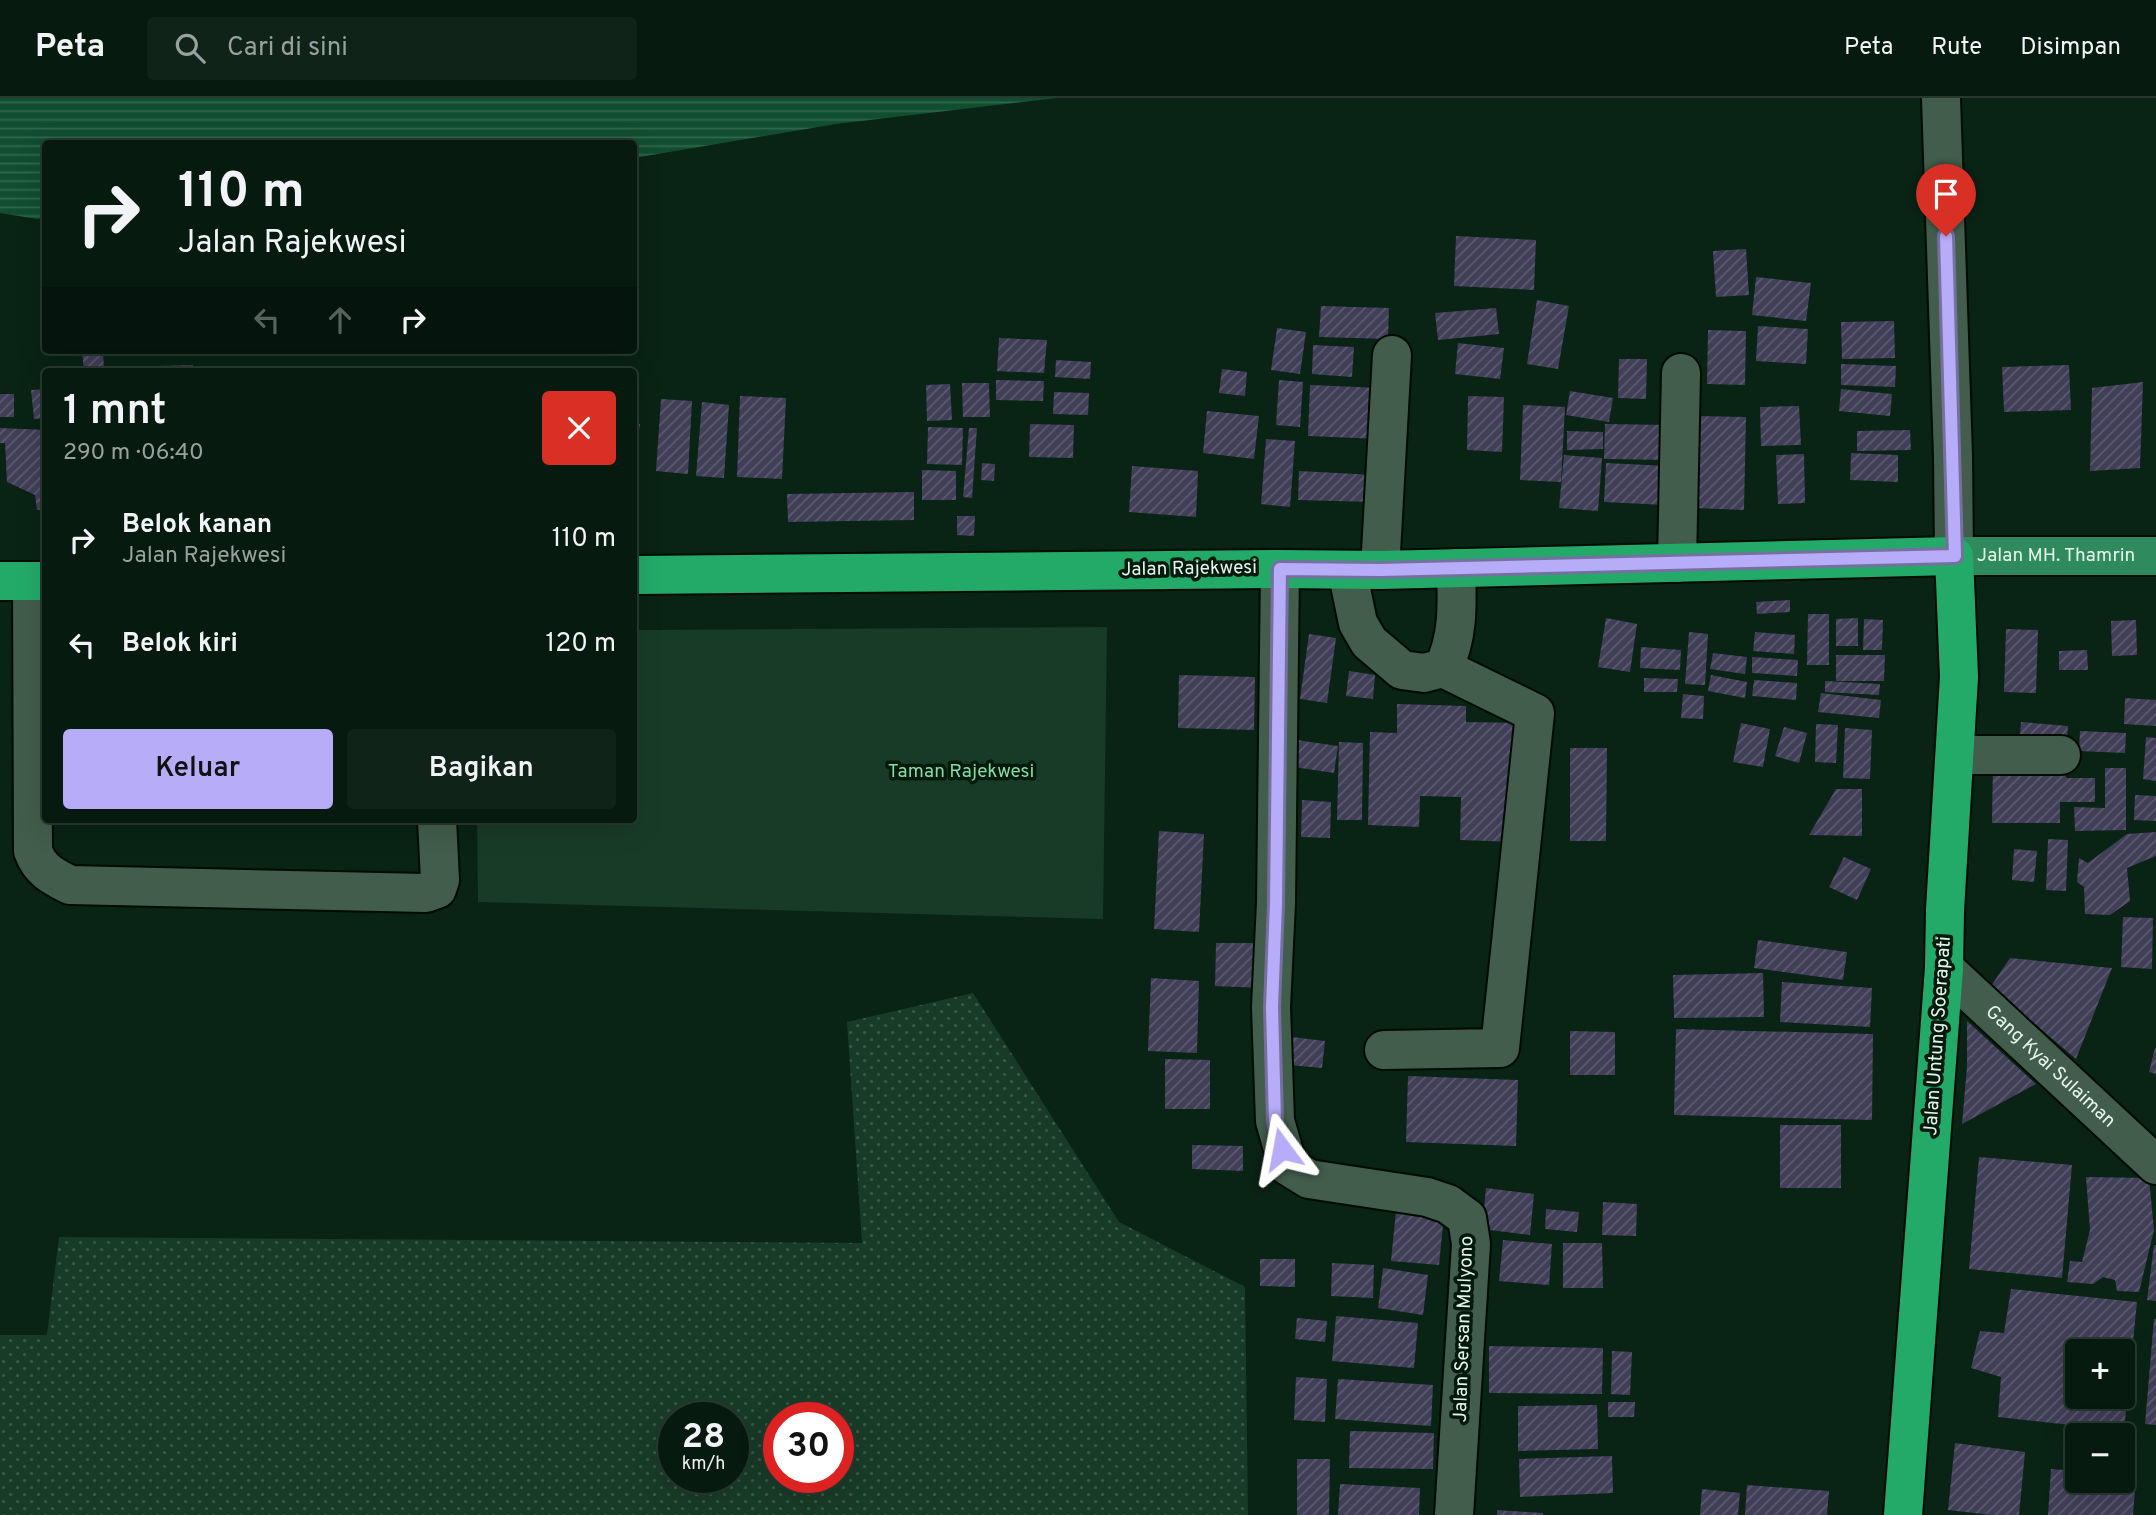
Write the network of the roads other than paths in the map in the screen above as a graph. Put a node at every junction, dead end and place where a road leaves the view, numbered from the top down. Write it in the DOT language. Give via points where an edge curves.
graph roads {
  1 [pos="1941,98"];
  2 [pos="1392,355"];
  3 [pos="1681,373"];
  4 [pos="1955,556"];
  5 [pos="2156,556"];
  6 [pos="1677,563"];
  7 [pos="1456,568"];
  8 [pos="1280,569"];
  9 [pos="1364,570"];
  10 [pos="637,575"];
  11 [pos="26,581"];
  12 [pos="1443,668"];
  13 [pos="1955,755"];
  14 [pos="2061,755"];
  15 [pos="438,823"];
  16 [pos="1944,968"];
  17 [pos="1384,1050"];
  18 [pos="2155,1164"];
  19 [pos="1454,1515"];
  20 [pos="1903,1515"];
  1 -- 4 [label="street"];
  2 -- 9 [label="street"];
  3 -- 6 [label="street"];
  4 -- 5 [label="main road, Jalan MH. Thamrin"];
  4 -- 6 [label="highway, Jalan Rajekwesi"];
  4 -- 13 [label="highway, Jalan Untung Soerapati" via="1959,677"];
  6 -- 7 [label="highway, Jalan Rajekwesi"];
  7 -- 9 [label="highway, Jalan Rajekwesi"];
  7 -- 12 [label="street" via="1455,631"];
  8 -- 9 [label="highway, Jalan Rajekwesi"];
  8 -- 10 [label="highway, Jalan Rajekwesi"];
  8 -- 19 [label="street, Jalan Sersan Mulyono" via="1272,1007 1275,1121 1289,1166 1309,1179 1427,1196 1466,1218 1471,1244"];
  9 -- 12 [label="street" via="1358,622 1369,642 1402,670 1424,673"];
  11 -- 15 [label="street" via="33,851 45,872 70,885 426,893 437,888 440,880"];
  12 -- 17 [label="street" via="1535,713 1500,1048"];
  13 -- 14 [label="street"];
  13 -- 16 [label="highway, Jalan Untung Soerapati"];
  16 -- 18 [label="street, Gang Kyai Sulaiman"];
  16 -- 20 [label="highway, Jalan Untung Soerapati"];
}
